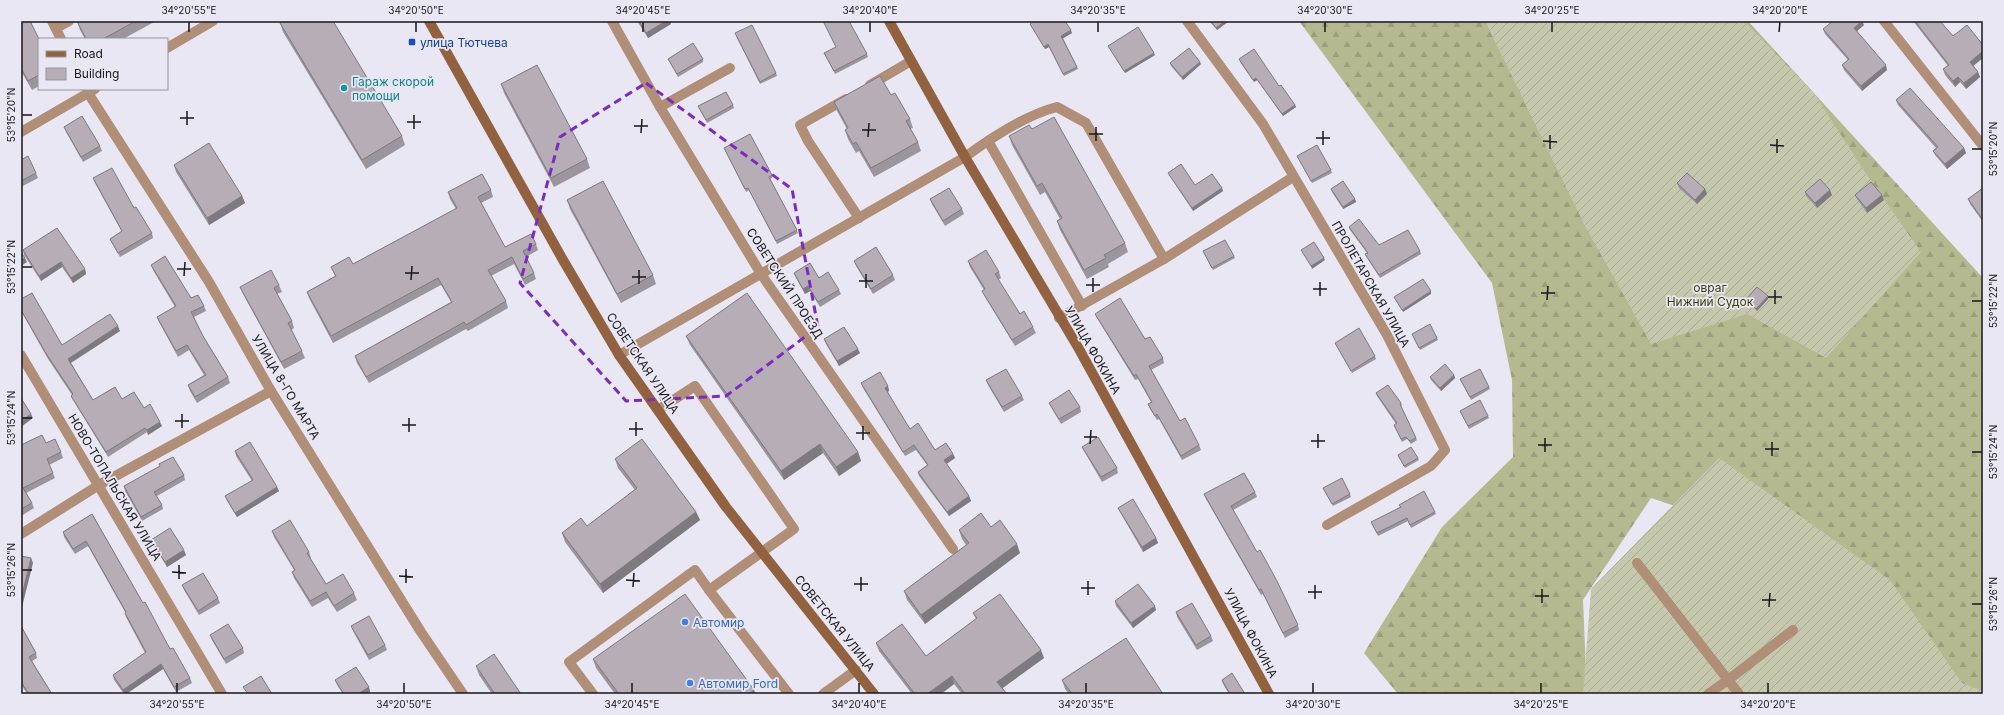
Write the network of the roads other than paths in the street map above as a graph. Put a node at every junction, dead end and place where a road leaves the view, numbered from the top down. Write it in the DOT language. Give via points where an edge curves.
graph roads {
  1 [pos="69,21"];
  2 [pos="213,21"];
  3 [pos="429,21"];
  4 [pos="612,21"];
  5 [pos="889,21"];
  6 [pos="1187,21"];
  7 [pos="1884,21"];
  8 [pos="54,25"];
  9 [pos="60,38"];
  10 [pos="168,47"];
  11 [pos="911,61"];
  12 [pos="730,68"];
  13 [pos="90,90"];
  14 [pos="660,107"];
  15 [pos="21,132"];
  16 [pos="988,141"];
  17 [pos="1983,146"];
  18 [pos="965,157"];
  19 [pos="1293,177"];
  20 [pos="859,218"];
  21 [pos="1164,259"];
  22 [pos="761,274"];
  23 [pos="1082,306"];
  24 [pos="1059,318"];
  25 [pos="21,355"];
  26 [pos="620,355"];
  27 [pos="271,391"];
  28 [pos="658,410"];
  29 [pos="100,485"];
  30 [pos="1327,525"];
  31 [pos="21,534"];
  32 [pos="953,549"];
  33 [pos="761,551"];
  34 [pos="1637,564"];
  35 [pos="709,590"];
  36 [pos="1793,630"];
  37 [pos="856,670"];
  38 [pos="1728,680"];
  39 [pos="222,694"];
  40 [pos="463,694"];
  41 [pos="593,694"];
  42 [pos="789,694"];
  43 [pos="823,694"];
  44 [pos="874,694"];
  45 [pos="1269,694"];
  46 [pos="1708,694"];
  47 [pos="1739,694"];
  1 -- 8 [label="street"];
  2 -- 10 [label="street"];
  3 -- 26 [label="main road, СОВЕТСКАЯ УЛИЦА"];
  4 -- 14 [label="street, СОВЕТСКИЙ ПРОЕЗД"];
  5 -- 11 [label="main road, УЛИЦА ФОКИНА"];
  6 -- 19 [label="street, ПРОЛЕТАРСКАЯ УЛИЦА" via="1263,124"];
  7 -- 17 [label="street"];
  8 -- 9 [label="street"];
  11 -- 18 [label="main road, УЛИЦА ФОКИНА"];
  11 -- 20 [label="street" via="800,125"];
  12 -- 14 [label="street"];
  13 -- 15 [label="street"];
  13 -- 27 [label="street, УЛИЦА 8-ГО МАРТА" via="209,282"];
  14 -- 22 [label="street, СОВЕТСКИЙ ПРОЕЗД"];
  16 -- 18 [label="street"];
  16 -- 21 [label="street" via="1042,111 1057,108 1086,123"];
  16 -- 23 [label="street"];
  18 -- 20 [label="street"];
  18 -- 24 [label="main road, УЛИЦА ФОКИНА"];
  19 -- 21 [label="street"];
  19 -- 30 [label="street, ПРОЛЕТАРСКАЯ УЛИЦА" via="1387,335 1445,450 1431,466"];
  20 -- 22 [label="street"];
  21 -- 23 [label="street"];
  22 -- 26 [label="street"];
  22 -- 32 [label="street, СОВЕТСКИЙ ПРОЕЗД"];
  23 -- 24 [label="street"];
  24 -- 45 [label="main road, УЛИЦА ФОКИНА" via="1079,349"];
  25 -- 29 [label="street, НОВО-ТОПАЛЬСКАЯ УЛИЦА"];
  26 -- 28 [label="main road, СОВЕТСКАЯ УЛИЦА"];
  27 -- 29 [label="street"];
  27 -- 40 [label="street, УЛИЦА 8-ГО МАРТА" via="421,632"];
  28 -- 33 [label="main road, СОВЕТСКАЯ УЛИЦА" via="726,507"];
  28 -- 33 [label="street" via="695,386 794,528"];
  29 -- 31 [label="street"];
  29 -- 39 [label="street, НОВО-ТОПАЛЬСКАЯ УЛИЦА"];
  33 -- 35 [label="street"];
  33 -- 37 [label="main road, СОВЕТСКАЯ УЛИЦА"];
  34 -- 38 [label="street"];
  35 -- 41 [label="street" via="695,570 569,662"];
  35 -- 42 [label="street"];
  36 -- 38 [label="street"];
  37 -- 43 [label="street"];
  37 -- 44 [label="main road, СОВЕТСКАЯ УЛИЦА"];
  38 -- 46 [label="street"];
  38 -- 47 [label="street"];
}
